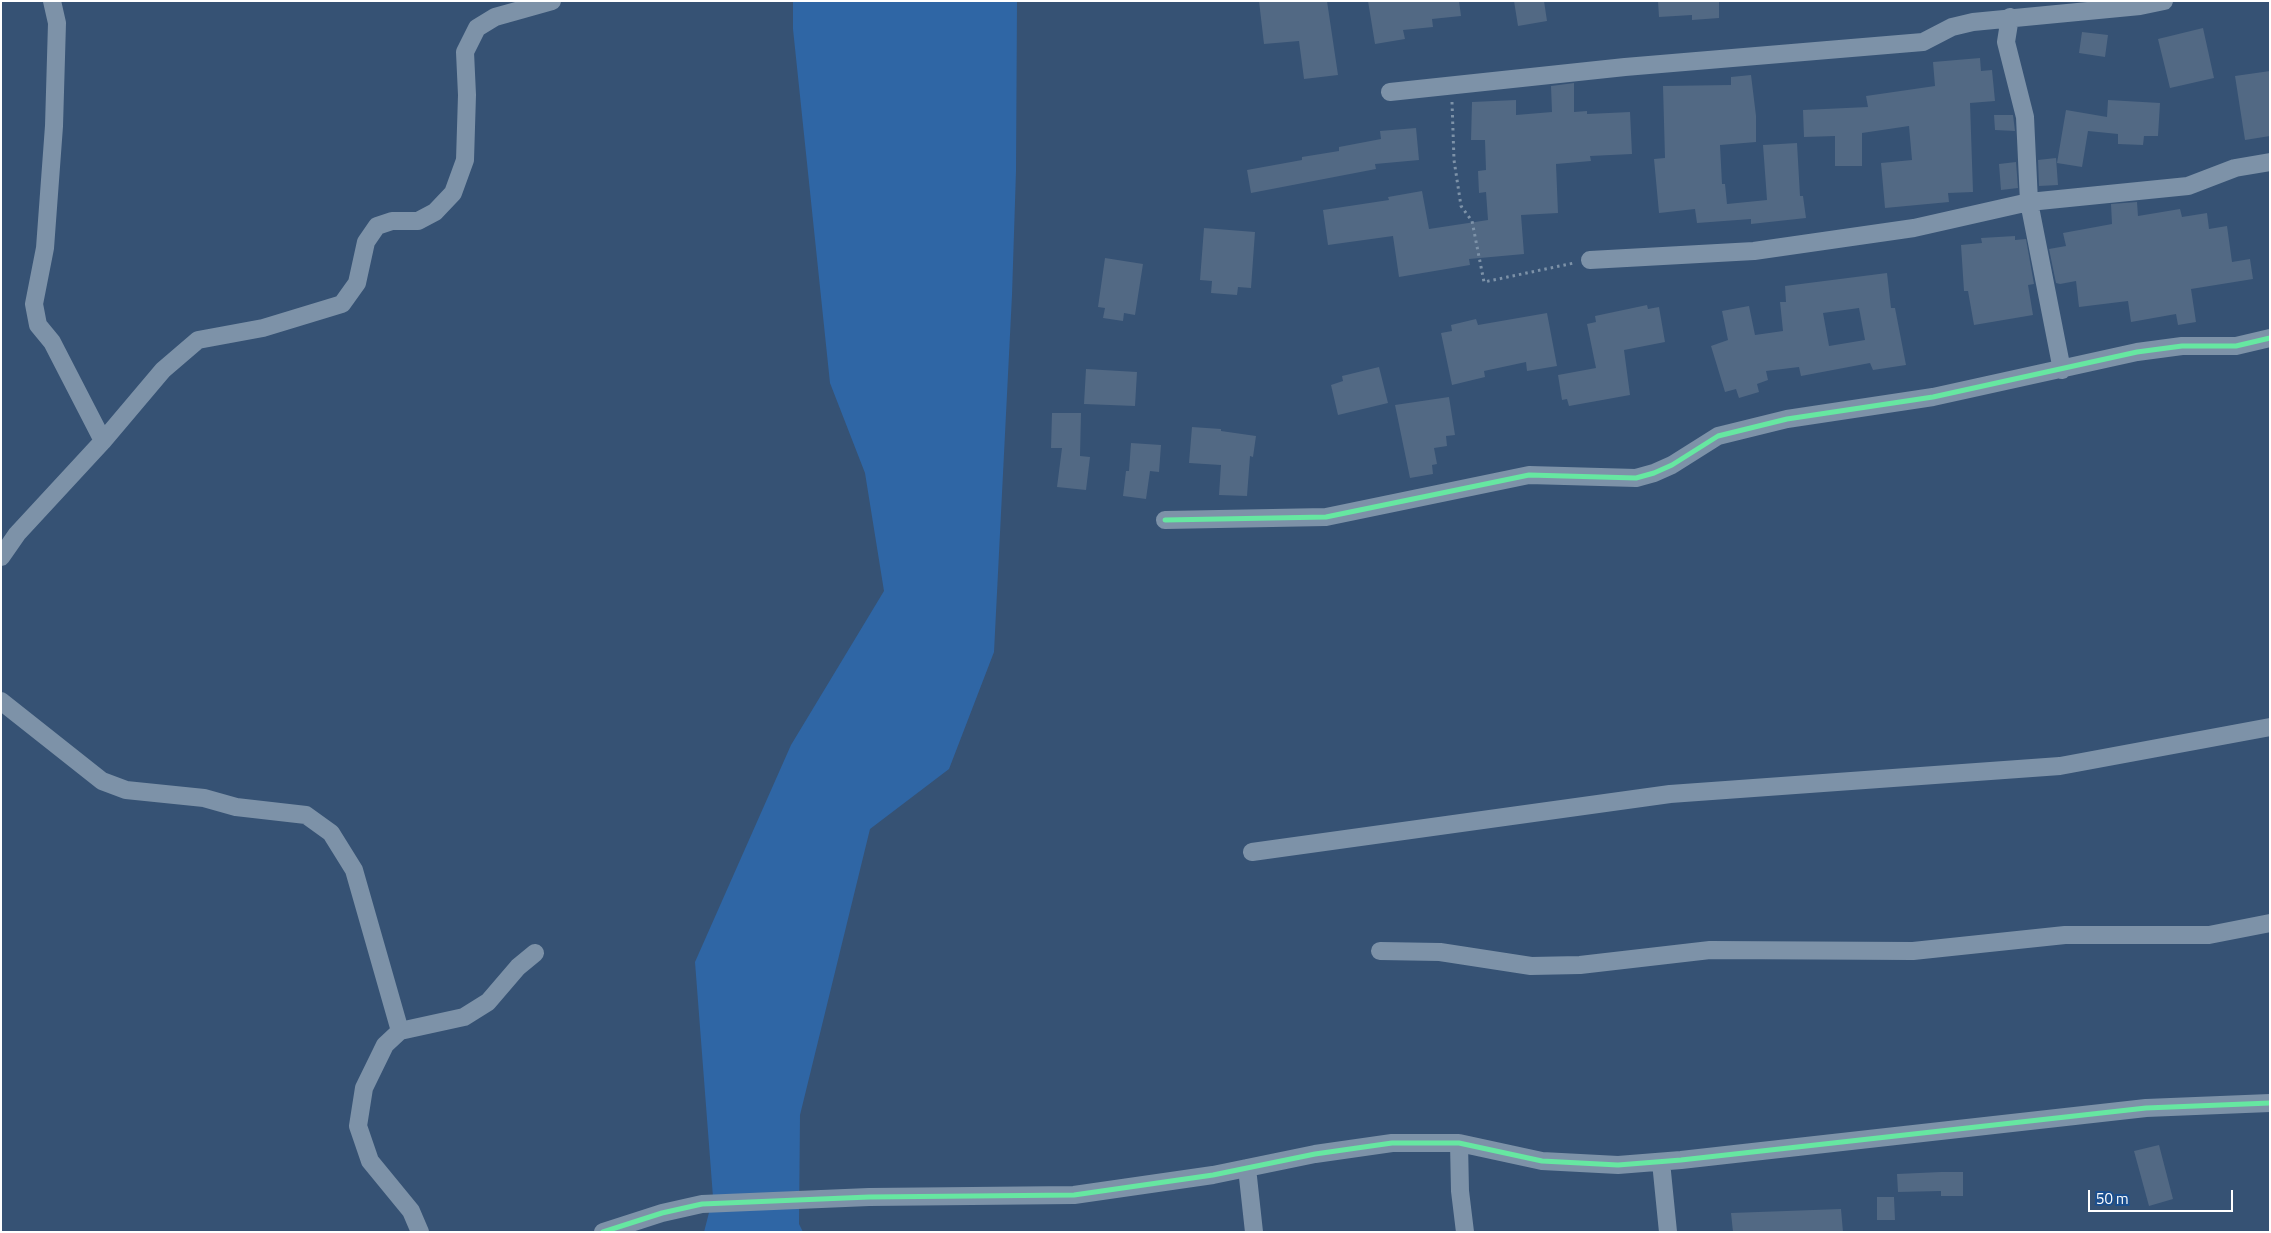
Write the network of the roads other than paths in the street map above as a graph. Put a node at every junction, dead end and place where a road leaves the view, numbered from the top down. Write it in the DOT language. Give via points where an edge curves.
graph roads {
  1 [pos="52,1"];
  2 [pos="552,1"];
  3 [pos="2164,1"];
  4 [pos="2010,17"];
  5 [pos="1390,92"];
  6 [pos="2270,162"];
  7 [pos="2029,202"];
  8 [pos="1590,260"];
  9 [pos="2270,338"];
  10 [pos="2062,370"];
  11 [pos="103,441"];
  12 [pos="1165,520"];
  13 [pos="1,557"];
  14 [pos="1,701"];
  15 [pos="2270,726"];
  16 [pos="1252,852"];
  17 [pos="2270,924"];
  18 [pos="1380,951"];
  19 [pos="535,953"];
  20 [pos="400,1031"];
  21 [pos="2270,1103"];
  22 [pos="1459,1143"];
  23 [pos="1661,1162"];
  24 [pos="1248,1168"];
  25 [pos="420,1232"];
  26 [pos="604,1232"];
  27 [pos="1254,1232"];
  28 [pos="1465,1232"];
  29 [pos="1668,1232"];
  1 -- 11 [label="street" via="57,23 54,126 45,248 34,304 38,325 52,342"];
  2 -- 11 [label="street" via="495,17 477,28 465,52 464,160 452,193 435,212 418,221 392,220 377,226 366,242 357,283 342,304 263,328 198,340 163,370"];
  3 -- 4 [label="street"];
  4 -- 5 [label="street" via="1952,28 1923,42 1625,67"];
  4 -- 7 [label="street" via="2006,42 2026,117"];
  6 -- 7 [label="street" via="2235,168 2188,186"];
  7 -- 8 [label="street" via="1914,228 1754,251"];
  7 -- 10 [label="street"];
  9 -- 10 [label="street" via="2236,346 2182,346 2137,352"];
  10 -- 12 [label="street" via="1933,396 1787,419 1718,436 1672,465 1636,478 1529,475 1326,517"];
  11 -- 13 [label="street" via="46,501"];
  14 -- 20 [label="street" via="102,781 126,790 204,798 236,807 306,815 332,833 354,870"];
  15 -- 16 [label="street" via="2060,766 1670,794"];
  17 -- 18 [label="street" via="2209,935 2065,934 1913,951 1710,950 1580,965 1531,966 1440,952"];
  19 -- 20 [label="street" via="518,967 488,1002 464,1017"];
  20 -- 25 [label="street" via="385,1045 364,1088 358,1126 370,1161 411,1211"];
  21 -- 23 [label="street" via="2146,1108"];
  22 -- 23 [label="street" via="1542,1161 1618,1165"];
  22 -- 24 [label="street" via="1392,1143"];
  22 -- 28 [label="street"];
  23 -- 29 [label="street"];
  24 -- 26 [label="street" via="1074,1196 702,1204"];
  24 -- 27 [label="street"];
}
